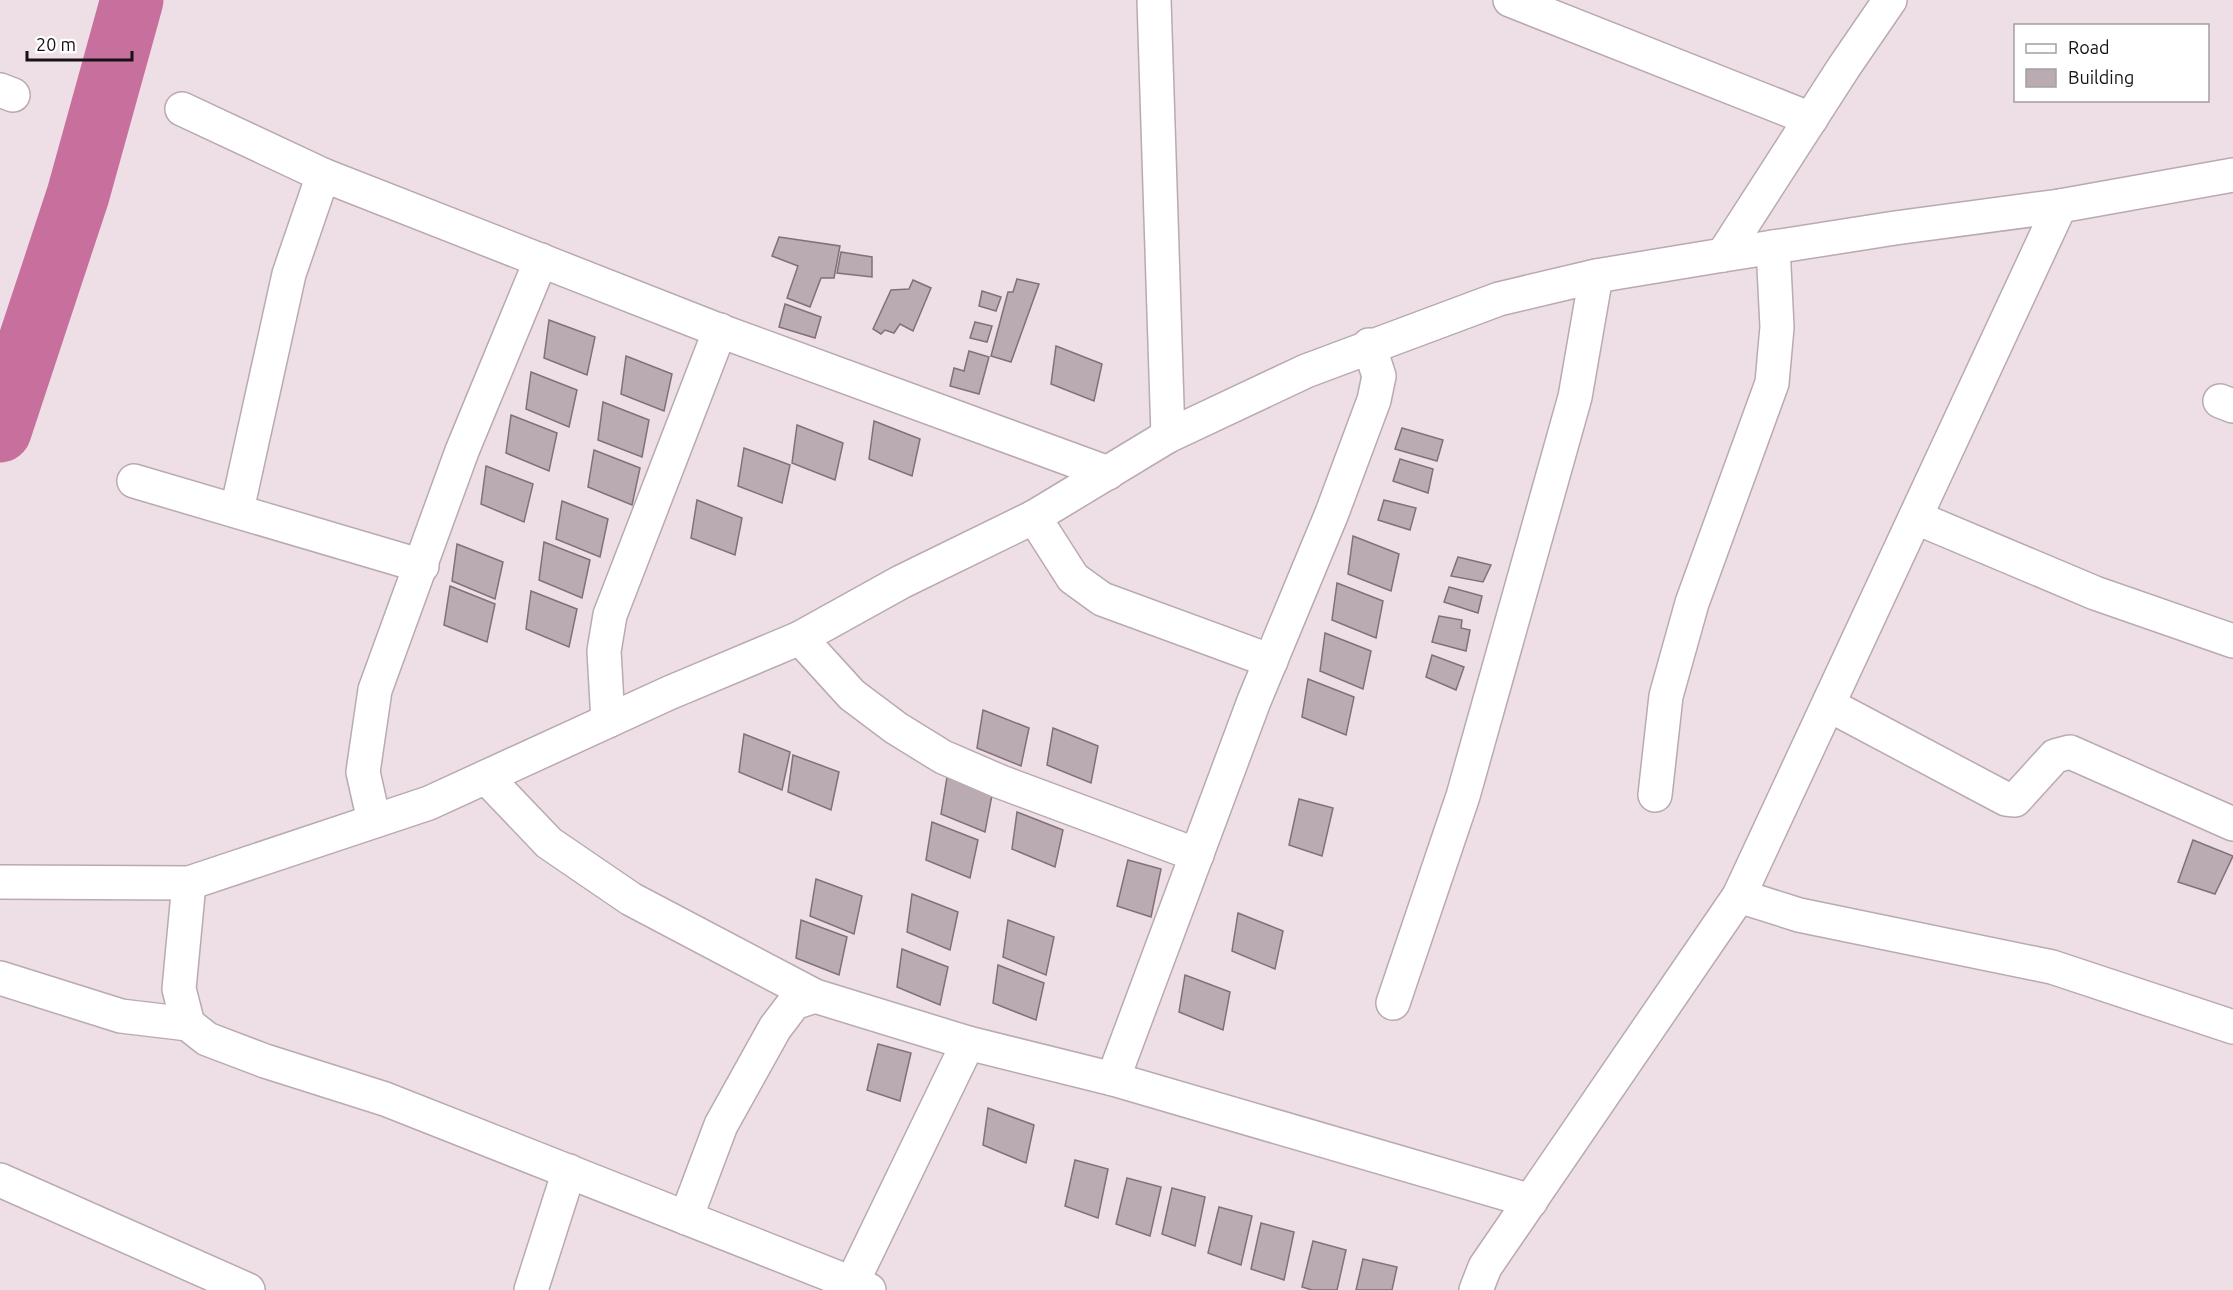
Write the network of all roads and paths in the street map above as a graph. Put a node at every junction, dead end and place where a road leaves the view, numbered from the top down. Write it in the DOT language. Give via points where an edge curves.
graph roads {
  1 [pos="1154,0"];
  2 [pos="1510,0"];
  3 [pos="1890,0"];
  4 [pos="182,109"];
  5 [pos="1811,119"];
  6 [pos="323,175"];
  7 [pos="2233,175"];
  8 [pos="2060,206"];
  9 [pos="1773,247"];
  10 [pos="1723,255"];
  11 [pos="541,260"];
  12 [pos="1596,276"];
  13 [pos="720,330"];
  14 [pos="1369,345"];
  15 [pos="1168,436"];
  16 [pos="1108,473"];
  17 [pos="134,481"];
  18 [pos="237,510"];
  19 [pos="1034,517"];
  20 [pos="1917,518"];
  21 [pos="422,566"];
  22 [pos="800,638"];
  23 [pos="2233,641"];
  24 [pos="1270,661"];
  25 [pos="1829,705"];
  26 [pos="608,721"];
  27 [pos="486,777"];
  28 [pos="1655,795"];
  29 [pos="374,821"];
  30 [pos="2233,824"];
  31 [pos="1197,855"];
  32 [pos="0,882"];
  33 [pos="189,883"];
  34 [pos="1739,896"];
  35 [pos="0,978"];
  36 [pos="815,996"];
  37 [pos="1393,1003"];
  38 [pos="188,1024"];
  39 [pos="2233,1027"];
  40 [pos="968,1043"];
  41 [pos="1113,1079"];
  42 [pos="568,1171"];
  43 [pos="0,1180"];
  44 [pos="1531,1201"];
  45 [pos="686,1218"];
  46 [pos="861,1286"];
  47 [pos="248,1290"];
  48 [pos="531,1290"];
  49 [pos="1476,1290"];
  1 -- 15 [label="street"];
  2 -- 5 [label="street"];
  3 -- 5 [label="street"];
  4 -- 6 [label="street"];
  5 -- 10 [label="street"];
  6 -- 11 [label="street"];
  6 -- 18 [label="street" via="289,274"];
  7 -- 8 [label="street"];
  8 -- 9 [label="street"];
  8 -- 20 [label="street"];
  9 -- 10 [label="street"];
  9 -- 28 [label="street" via="1777,327 1772,383 1692,603 1666,696"];
  10 -- 12 [label="street"];
  11 -- 13 [label="street"];
  11 -- 21 [label="street" via="462,451"];
  12 -- 14 [label="street" via="1499,299"];
  12 -- 37 [label="street" via="1575,396 1463,796"];
  13 -- 16 [label="street"];
  13 -- 26 [label="street" via="610,615 604,651"];
  14 -- 15 [label="street"];
  14 -- 24 [label="street" via="1378,376 1374,400"];
  15 -- 16 [label="street"];
  16 -- 19 [label="street"];
  17 -- 18 [label="street"];
  18 -- 21 [label="street"];
  19 -- 22 [label="street" via="901,582"];
  19 -- 24 [label="street" via="1073,578 1102,599"];
  20 -- 23 [label="street" via="2094,593"];
  20 -- 25 [label="street"];
  21 -- 29 [label="street" via="375,690 363,772"];
  22 -- 26 [label="street"];
  22 -- 31 [label="street" via="852,695 943,757"];
  24 -- 31 [label="street"];
  25 -- 30 [label="street" via="2006,799 2015,800 2055,756 2070,752"];
  25 -- 34 [label="street"];
  26 -- 27 [label="street"];
  27 -- 29 [label="street" via="429,803"];
  27 -- 36 [label="street" via="549,843 631,899"];
  29 -- 33 [label="street"];
  31 -- 41 [label="street"];
  32 -- 33 [label="street"];
  33 -- 38 [label="street" via="179,989"];
  34 -- 39 [label="street" via="1799,915 2052,967"];
  34 -- 44 [label="street"];
  35 -- 38 [label="street" via="121,1016"];
  36 -- 40 [label="street"];
  36 -- 45 [label="street" via="794,1004 775,1028 721,1125"];
  38 -- 42 [label="street" via="207,1039 385,1099"];
  40 -- 41 [label="street"];
  40 -- 46 [label="street"];
  41 -- 44 [label="street"];
  42 -- 45 [label="street"];
  42 -- 48 [label="street"];
  43 -- 47 [label="street"];
  44 -- 49 [label="street" via="1485,1267"];
  45 -- 46 [label="street"];
}
